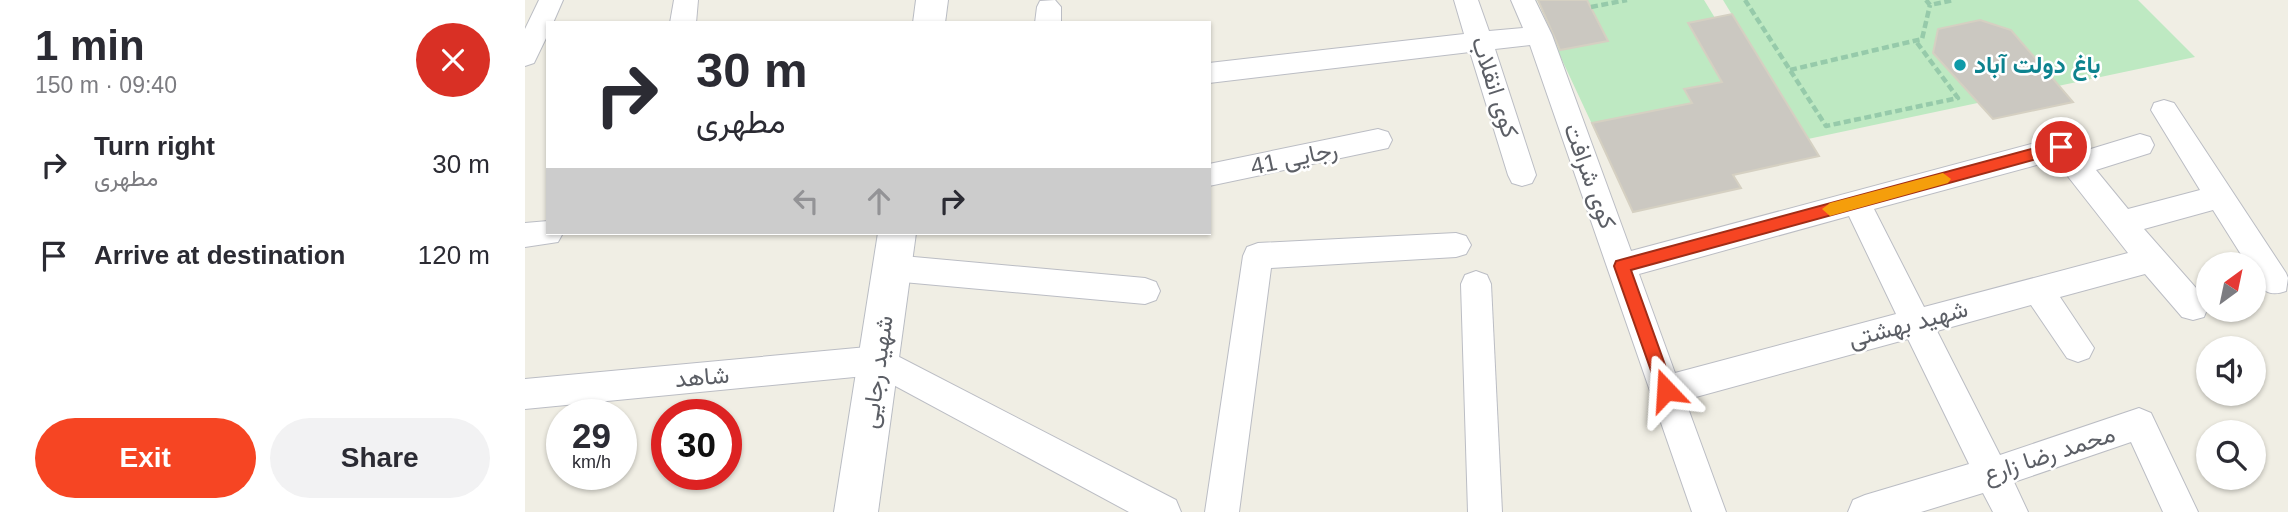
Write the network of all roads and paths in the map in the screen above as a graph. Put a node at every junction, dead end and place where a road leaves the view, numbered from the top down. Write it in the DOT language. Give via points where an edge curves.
graph roads {
  1 [pos="551,0"];
  2 [pos="686,0"];
  3 [pos="932,0"];
  4 [pos="1466,0"];
  5 [pos="1523,0"];
  6 [pos="1627,0"];
  7 [pos="1745,0"];
  8 [pos="1926,0"];
  9 [pos="1954,0"];
  10 [pos="1930,5"];
  11 [pos="1591,7"];
  12 [pos="683,21"];
  13 [pos="929,21"];
  14 [pos="1539,34"];
  15 [pos="1915,40"];
  16 [pos="1481,42"];
  17 [pos="525,56"];
  18 [pos="1790,70"];
  19 [pos="1211,73"];
  20 [pos="2165,110"];
  21 [pos="1378,140"];
  22 [pos="2140,145"];
  23 [pos="2068,156"];
  24 [pos="1211,175"];
  25 [pos="1522,175"];
  26 [pos="2220,196"];
  27 [pos="1856,202"];
  28 [pos="2122,223"];
  29 [pos="546,233"];
  30 [pos="525,235"];
  31 [pos="1456,245"];
  32 [pos="895,251"];
  33 [pos="2151,260"];
  34 [pos="1622,266"];
  35 [pos="2275,282"];
  36 [pos="1476,284"];
  37 [pos="2038,290"];
  38 [pos="1145,291"];
  39 [pos="2193,307"];
  40 [pos="1916,321"];
  41 [pos="2078,348"];
  42 [pos="878,360"];
  43 [pos="1666,390"];
  44 [pos="525,394"];
  45 [pos="1991,474"];
  46 [pos="856,512"];
  47 [pos="1164,512"];
  48 [pos="1222,512"];
  49 [pos="1485,512"];
  50 [pos="1709,512"];
  51 [pos="1868,512"];
  52 [pos="2011,512"];
  53 [pos="2181,512"];
  1 -- 17 [label="street"];
  2 -- 12 [label="street"];
  3 -- 13 [label="main road"];
  4 -- 16 [label="street, کوی انقلاب"];
  5 -- 14 [label="street, کوی شرافت"];
  6 -- 11 [label="path"];
  7 -- 18 [label="path"];
  8 -- 10 [label="path"];
  9 -- 10 [label="path"];
  10 -- 15 [label="path" via="1922,39"];
  14 -- 16 [label="street"];
  14 -- 34 [label="street, کوی شرافت"];
  15 -- 18 [label="path"];
  15 -- 18 [label="path" via="1958,98 1826,126"];
  16 -- 19 [label="street"];
  16 -- 25 [label="street, کوی انقلاب"];
  20 -- 26 [label="street"];
  21 -- 24 [label="street, رجایی 41"];
  22 -- 23 [label="street"];
  23 -- 27 [label="street"];
  23 -- 28 [label="street"];
  26 -- 28 [label="street"];
  26 -- 35 [label="street"];
  27 -- 34 [label="street"];
  27 -- 40 [label="street"];
  28 -- 33 [label="street"];
  29 -- 30 [label="street"];
  31 -- 48 [label="street" via="1258,256"];
  32 -- 38 [label="street"];
  32 -- 42 [label="main road, شهید رجایی"];
  33 -- 37 [label="street, شهید بهشتی"];
  33 -- 39 [label="street"];
  34 -- 43 [label="street, کوی شرافت"];
  36 -- 49 [label="street"];
  37 -- 40 [label="street, شهید بهشتی"];
  37 -- 41 [label="street"];
  40 -- 43 [label="street, شهید بهشتی"];
  40 -- 45 [label="street"];
  42 -- 44 [label="street, شاهد"];
  42 -- 46 [label="main road, شهید رجایی"];
  42 -- 47 [label="street"];
  43 -- 50 [label="street, کوی شرافت"];
  45 -- 51 [label="street, محمد رضا زارع"];
  45 -- 52 [label="street"];
  45 -- 53 [label="street, محمد رضا زارع" via="2139,424"];
}
